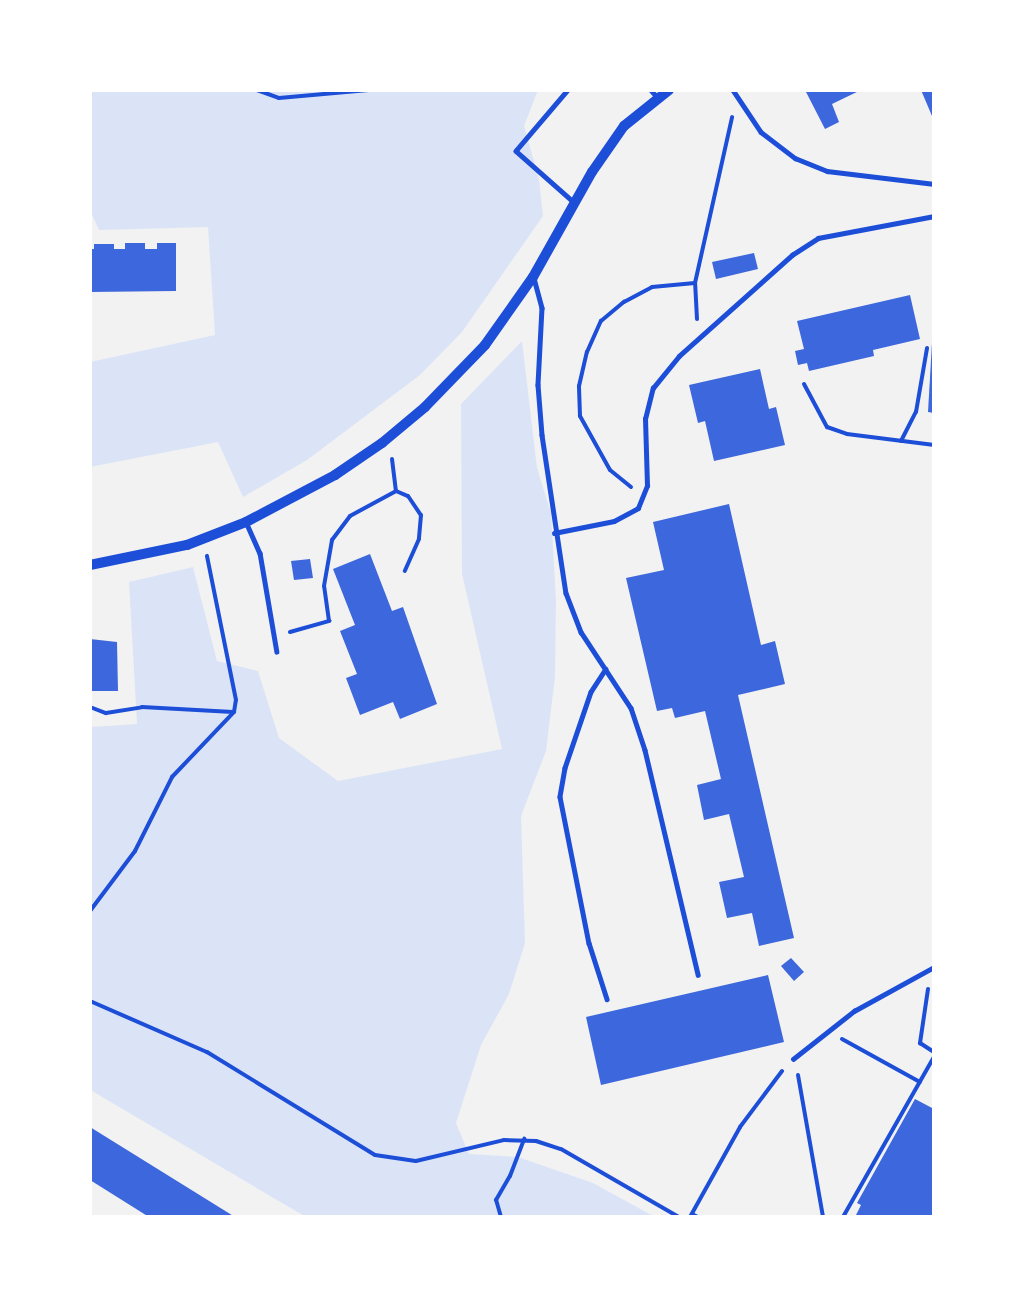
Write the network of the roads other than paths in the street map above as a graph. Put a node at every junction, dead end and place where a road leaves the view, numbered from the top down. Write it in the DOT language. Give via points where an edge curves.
graph roads {
  1 [pos="568,90"];
  2 [pos="669,90"];
  3 [pos="733,90"];
  4 [pos="654,94"];
  5 [pos="934,184"];
  6 [pos="575,203"];
  7 [pos="934,216"];
  8 [pos="533,277"];
  9 [pos="246,522"];
  10 [pos="554,534"];
  11 [pos="90,565"];
  12 [pos="277,652"];
  13 [pos="606,669"];
  14 [pos="934,967"];
  15 [pos="698,975"];
  16 [pos="607,999"];
  17 [pos="793,1059"];
  1 -- 6 [label="lane" via="516,151"];
  2 -- 4 [label="street"];
  3 -- 5 [label="lane" via="761,132 795,158 827,171"];
  4 -- 6 [label="street" via="624,126"];
  6 -- 8 [label="street"];
  7 -- 10 [label="lane" via="814,240 758,284 662,373 647,403 645,499 630,514 614,521"];
  8 -- 9 [label="street" via="473,360 382,443 335,475"];
  8 -- 10 [label="lane" via="542,308 538,385"];
  9 -- 11 [label="street" via="146,555"];
  9 -- 12 [label="lane" via="260,553"];
  10 -- 13 [label="lane" via="566,593 581,632"];
  13 -- 15 [label="lane" via="631,708 645,750"];
  13 -- 16 [label="lane" via="591,692 565,768 560,797 589,943"];
  14 -- 17 [label="lane" via="900,983 827,1029"];
}
